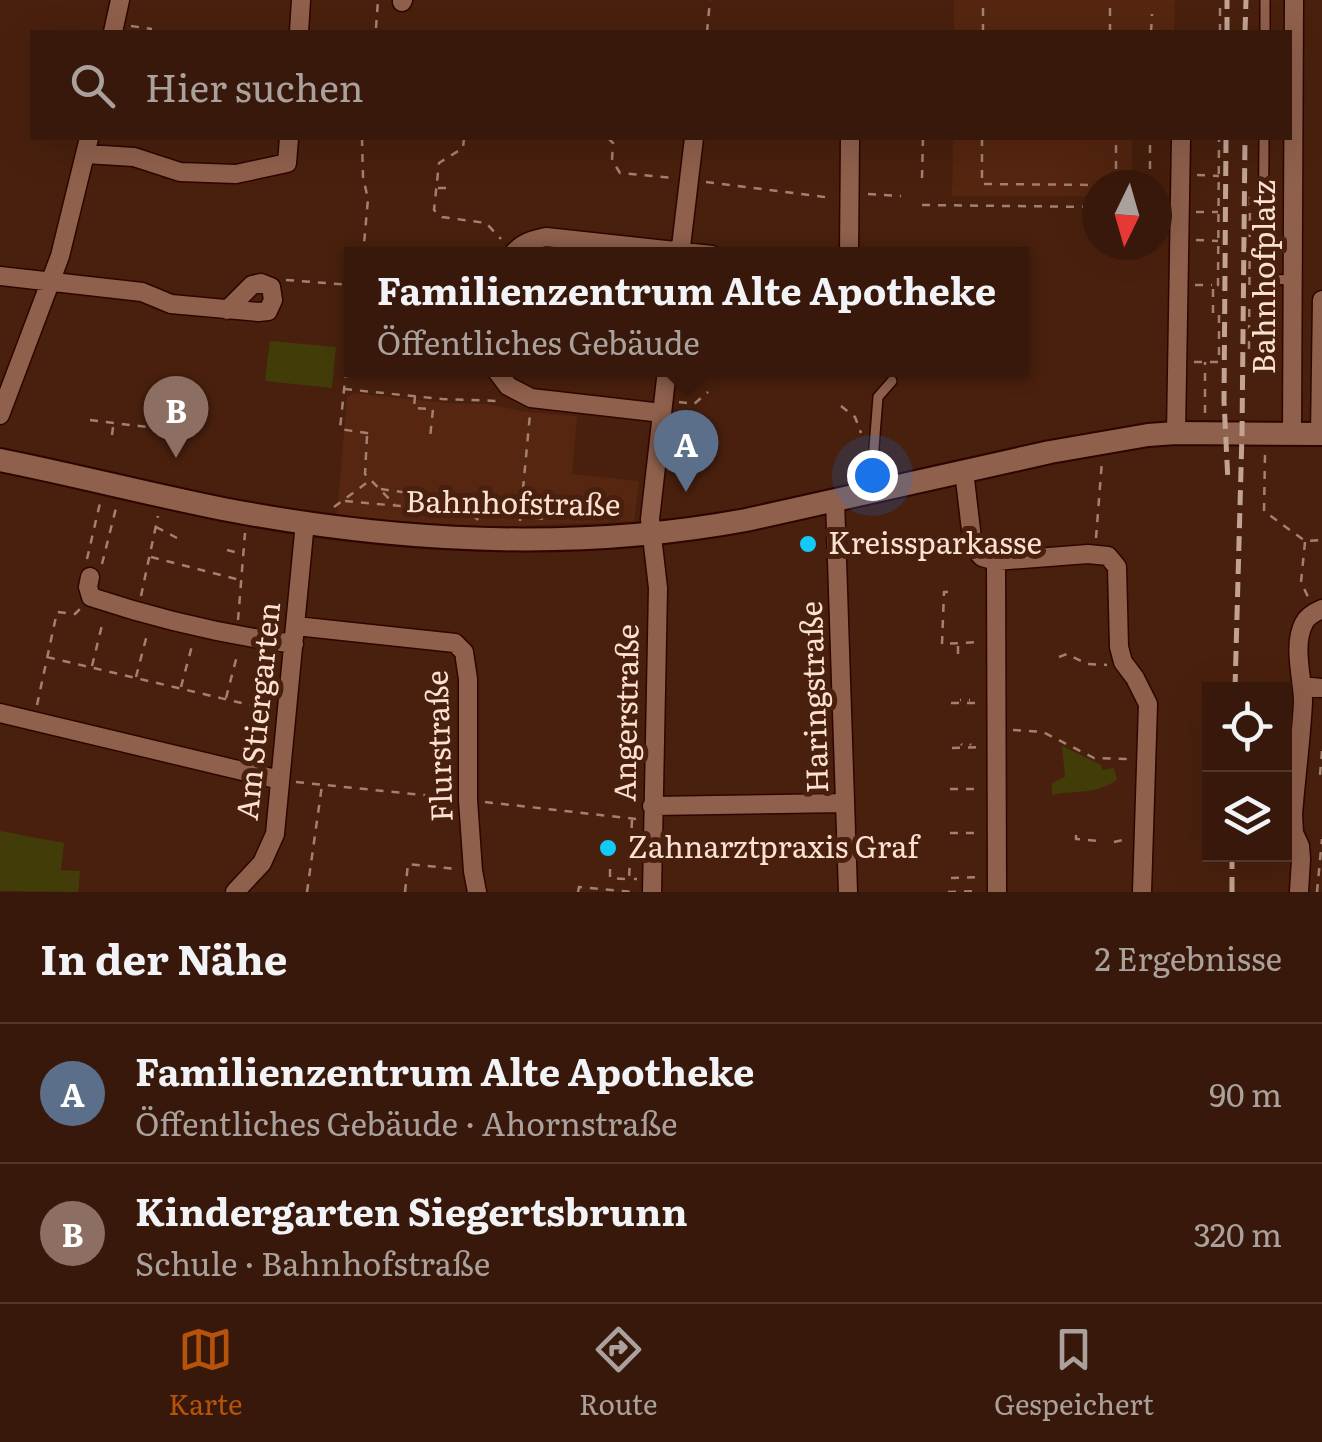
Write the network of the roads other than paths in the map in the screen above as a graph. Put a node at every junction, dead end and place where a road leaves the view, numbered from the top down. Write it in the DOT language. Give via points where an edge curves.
graph roads {
  1 [pos="120,0"];
  2 [pos="301,0"];
  3 [pos="1265,0"];
  4 [pos="1294,0"];
  5 [pos="114,28"];
  6 [pos="299,30"];
  7 [pos="1265,30"];
  8 [pos="289,140"];
  9 [pos="694,140"];
  10 [pos="850,140"];
  11 [pos="1181,140"];
  12 [pos="1264,140"];
  13 [pos="88,146"];
  14 [pos="521,247"];
  15 [pos="627,247"];
  16 [pos="681,247"];
  17 [pos="848,247"];
  18 [pos="0,276"];
  19 [pos="1292,280"];
  20 [pos="51,282"];
  21 [pos="271,288"];
  22 [pos="1322,300"];
  23 [pos="501,377"];
  24 [pos="666,377"];
  25 [pos="892,382"];
  26 [pos="663,407"];
  27 [pos="0,415"];
  28 [pos="1176,433"];
  29 [pos="1292,434"];
  30 [pos="1321,434"];
  31 [pos="0,460"];
  32 [pos="964,471"];
  33 [pos="874,492"];
  34 [pos="835,500"];
  35 [pos="304,522"];
  36 [pos="652,535"];
  37 [pos="996,561"];
  38 [pos="95,573"];
  39 [pos="1318,611"];
  40 [pos="295,635"];
  41 [pos="1302,686"];
  42 [pos="1322,688"];
  43 [pos="0,713"];
  44 [pos="280,780"];
  45 [pos="846,803"];
  46 [pos="652,806"];
  47 [pos="652,886"];
  48 [pos="997,887"];
  49 [pos="235,892"];
  50 [pos="477,892"];
  51 [pos="848,892"];
  52 [pos="1142,892"];
  53 [pos="1299,892"];
  1 -- 5 [label="street"];
  2 -- 6 [label="street"];
  3 -- 7 [label="lane"];
  4 -- 19 [label="street, Bahnhofplatz"];
  8 -- 13 [label="street" via="291,171 236,174 180,172"];
  9 -- 16 [label="street"];
  10 -- 17 [label="street"];
  11 -- 28 [label="street"];
  12 -- 19 [label="lane" via="1263,280"];
  13 -- 20 [label="street"];
  14 -- 15 [label="street" via="546,238"];
  18 -- 20 [label="street"];
  19 -- 29 [label="street, Bahnhofplatz"];
  20 -- 21 [label="street" via="258,312 268,311 274,300"];
  20 -- 27 [label="street"];
  22 -- 30 [label="street, Bahnhofplatz"];
  23 -- 26 [label="street" via="531,398"];
  24 -- 26 [label="street, Angerstraße"];
  25 -- 33 [label="lane" via="878,396"];
  26 -- 36 [label="street, Angerstraße"];
  28 -- 29 [label="street, Bahnhofstraße"];
  28 -- 32 [label="street, Bahnhofstraße"];
  29 -- 30 [label="street, Bahnhofstraße"];
  31 -- 35 [label="street, Bahnhofstraße"];
  32 -- 33 [label="street, Bahnhofstraße"];
  32 -- 37 [label="street" via="973,548"];
  33 -- 34 [label="street, Bahnhofstraße"];
  34 -- 36 [label="street, Bahnhofstraße"];
  34 -- 45 [label="street, Haringstraße"];
  35 -- 36 [label="street, Bahnhofstraße" via="422,537 520,528"];
  35 -- 40 [label="street, Am Stiergarten"];
  36 -- 46 [label="street, Angerstraße" via="658,588"];
  37 -- 48 [label="street"];
  37 -- 52 [label="street" via="1095,554 1117,567 1119,646 1148,704"];
  38 -- 40 [label="street, Flurstraße" via="88,587 99,600 144,614 196,627"];
  39 -- 41 [label="street" via="1301,633"];
  40 -- 44 [label="street, Am Stiergarten"];
  40 -- 50 [label="street, Flurstraße" via="455,643 464,652"];
  41 -- 42 [label="street"];
  41 -- 53 [label="street" via="1292,814 1302,858"];
  43 -- 44 [label="street"];
  44 -- 49 [label="street, Am Stiergarten" via="275,834 262,863"];
  45 -- 46 [label="street"];
  45 -- 51 [label="street, Haringstraße"];
  46 -- 47 [label="street, Angerstraße"];
}
